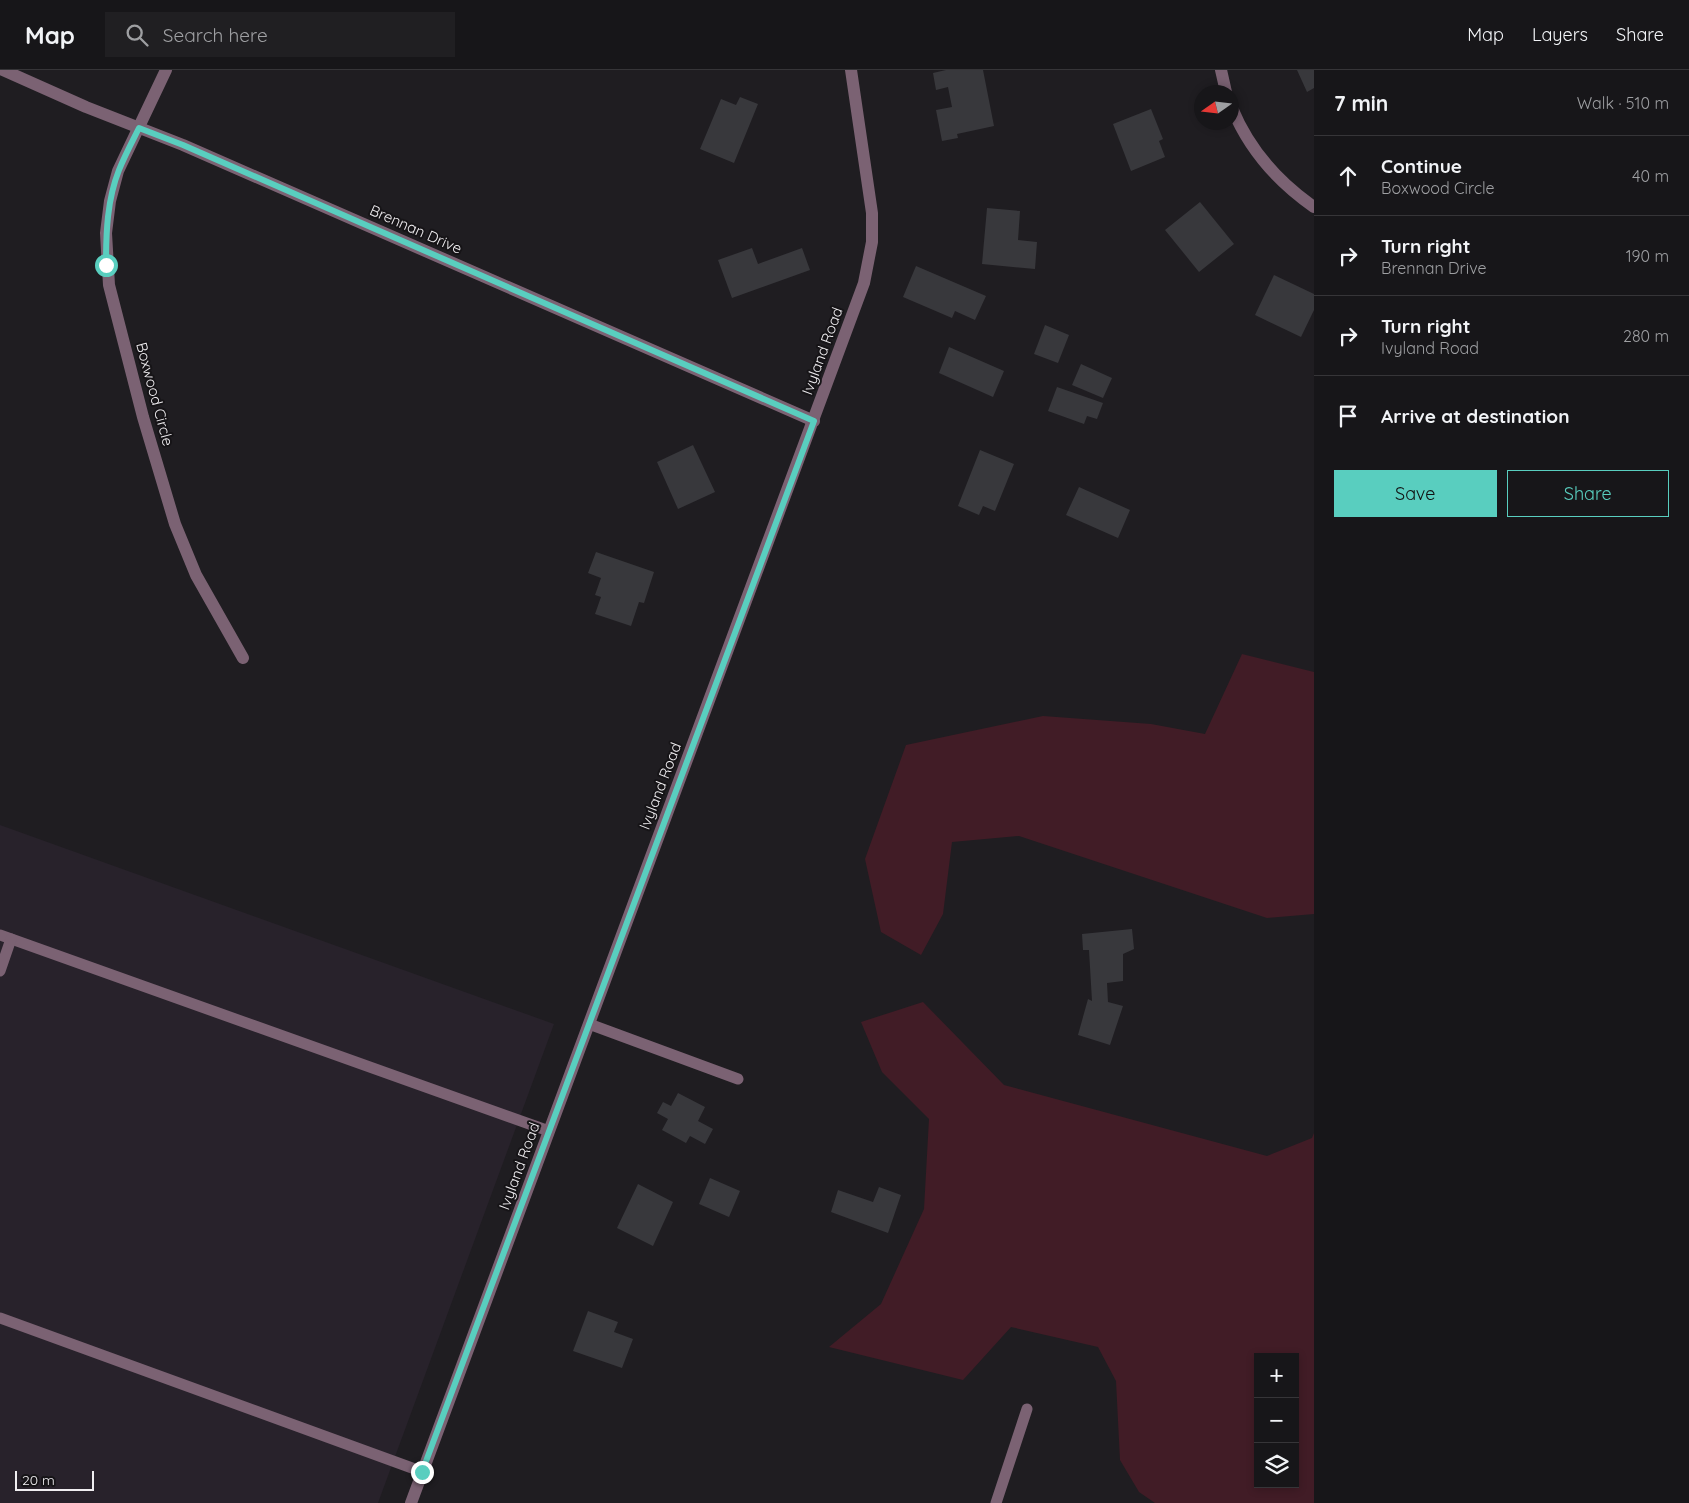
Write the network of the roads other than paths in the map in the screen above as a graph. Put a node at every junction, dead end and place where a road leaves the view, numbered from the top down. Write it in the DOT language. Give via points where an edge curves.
graph roads {
  1 [pos="3,70"];
  2 [pos="166,70"];
  3 [pos="851,70"];
  4 [pos="1221,70"];
  5 [pos="1224,85"];
  6 [pos="1239,122"];
  7 [pos="139,128"];
  8 [pos="1314,208"];
  9 [pos="814,421"];
  10 [pos="243,658"];
  11 [pos="0,935"];
  12 [pos="11,939"];
  13 [pos="0,971"];
  14 [pos="589,1024"];
  15 [pos="738,1080"];
  16 [pos="549,1131"];
  17 [pos="0,1318"];
  18 [pos="1027,1409"];
  19 [pos="422,1472"];
  20 [pos="412,1503"];
  21 [pos="996,1503"];
  1 -- 7 [label="street, Brennan Drive"];
  2 -- 7 [label="street, Boxwood Circle"];
  3 -- 9 [label="street, Ivyland Road" via="872,213 872,242 864,283"];
  4 -- 5 [label="street"];
  6 -- 8 [label="street" via="1269,168"];
  7 -- 9 [label="street, Brennan Drive"];
  7 -- 10 [label="street, Boxwood Circle" via="118,171 110,201 106,233 109,285 175,524 196,575"];
  9 -- 14 [label="street, Ivyland Road"];
  11 -- 12 [label="lane"];
  12 -- 13 [label="lane"];
  12 -- 16 [label="lane"];
  14 -- 15 [label="lane"];
  14 -- 16 [label="street, Ivyland Road"];
  16 -- 19 [label="street, Ivyland Road"];
  17 -- 19 [label="lane"];
  18 -- 21 [label="lane"];
  19 -- 20 [label="street, Ivyland Road"];
}
